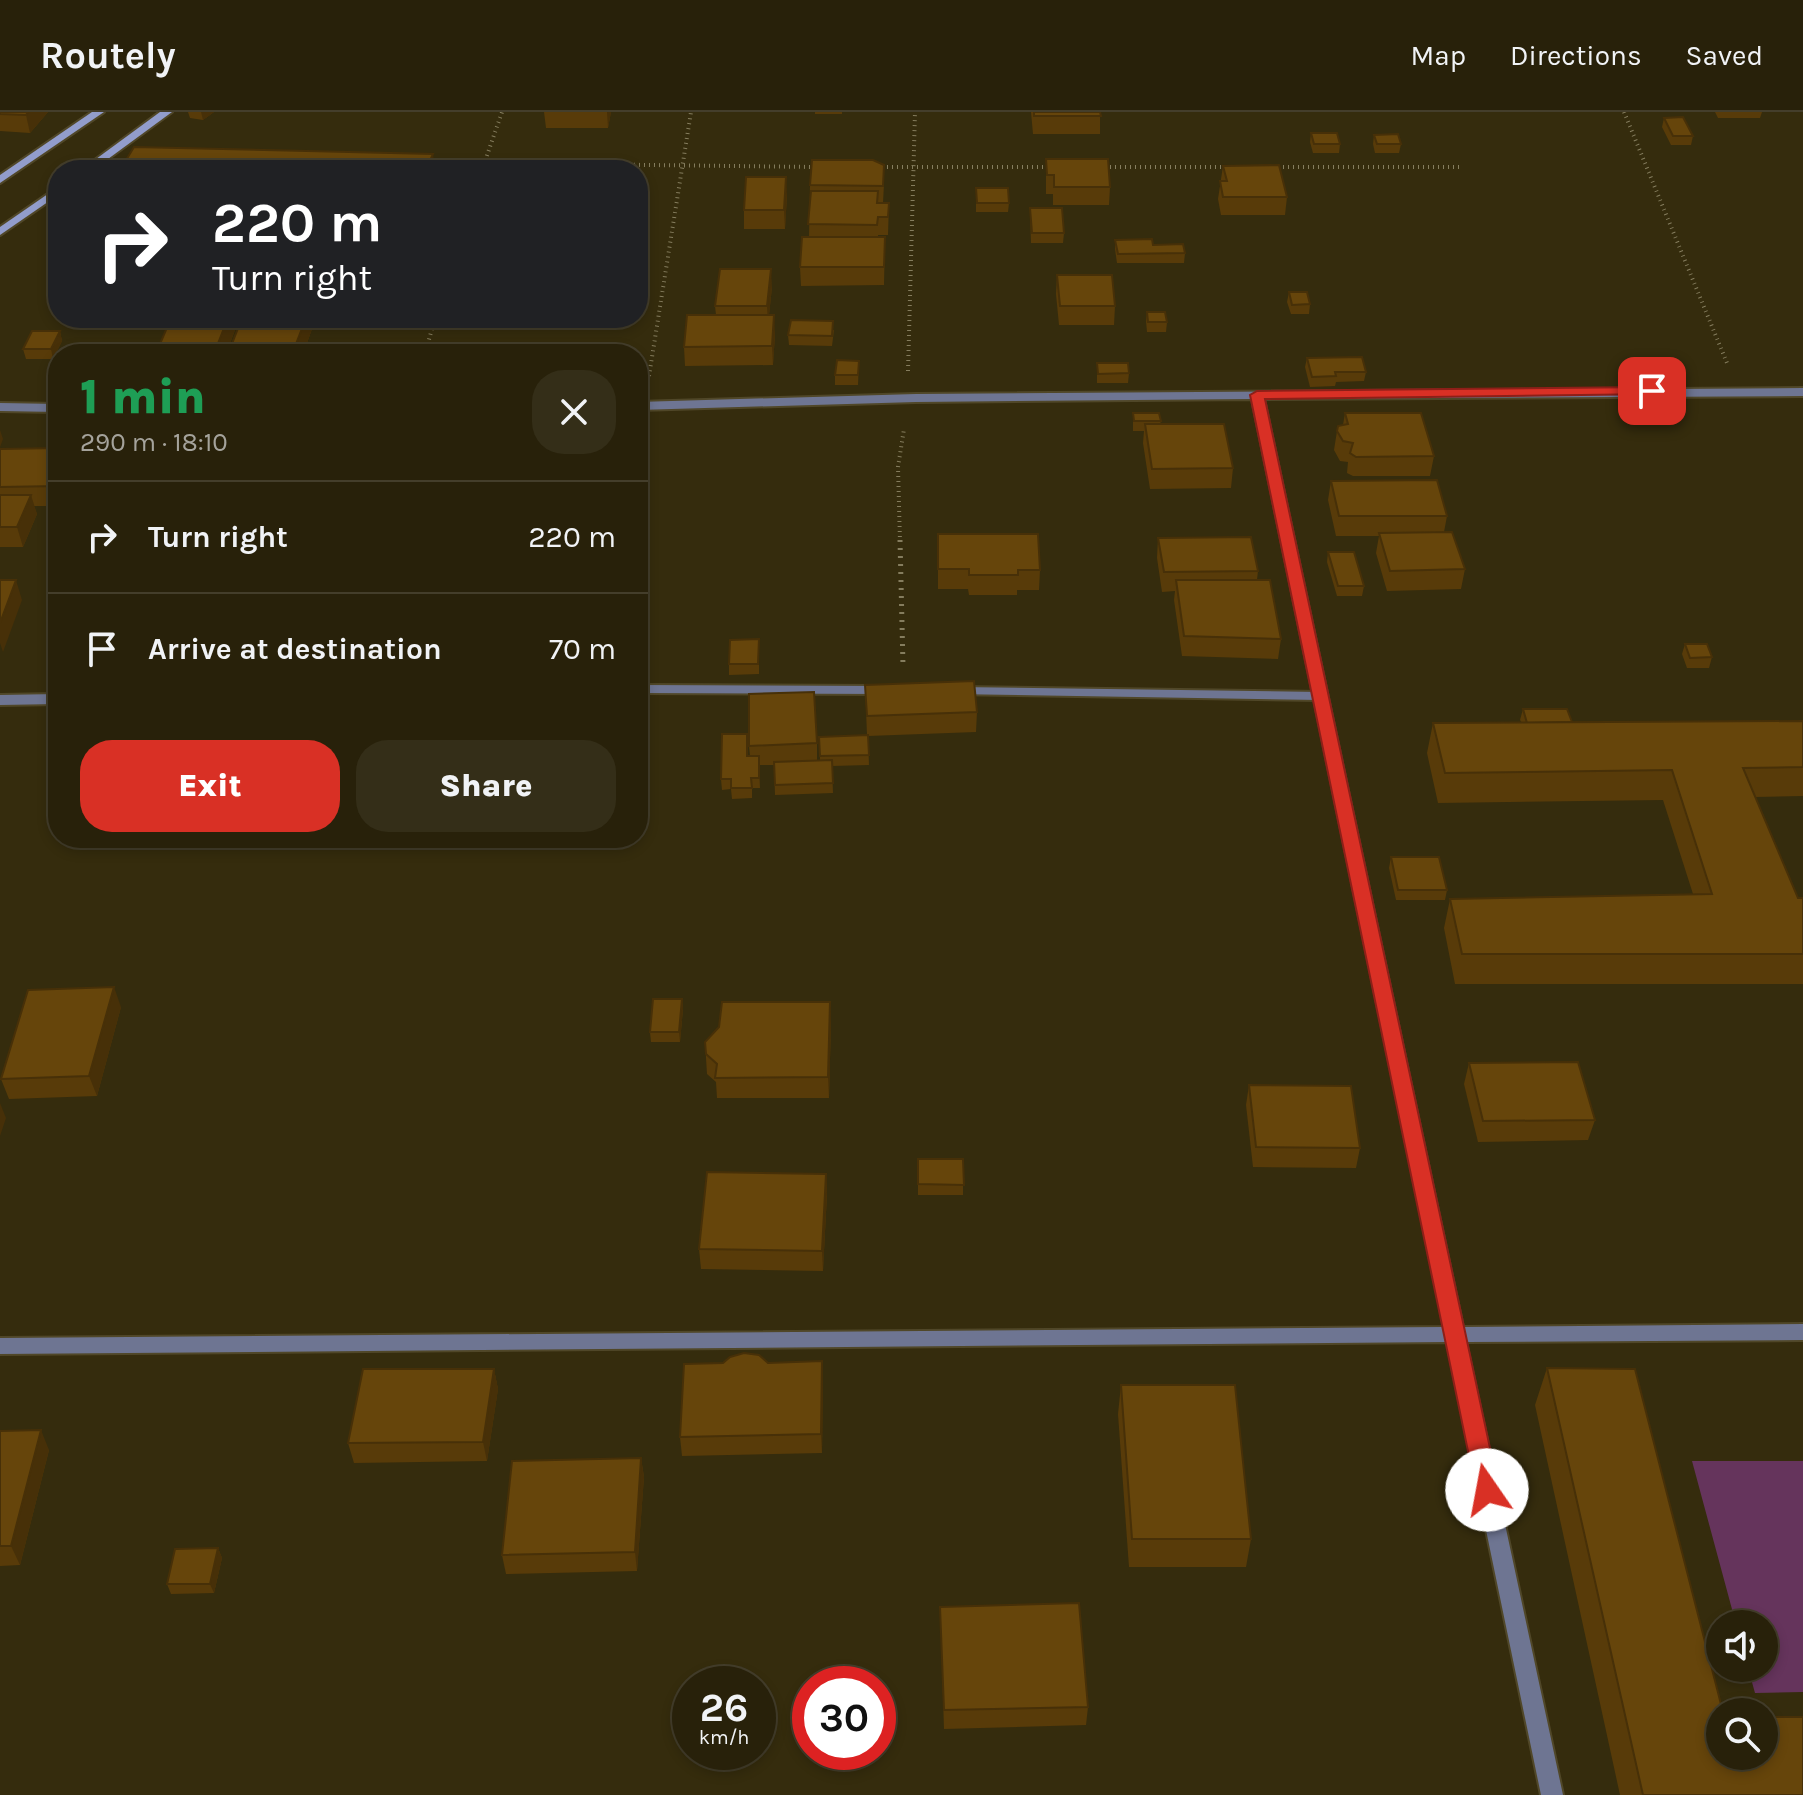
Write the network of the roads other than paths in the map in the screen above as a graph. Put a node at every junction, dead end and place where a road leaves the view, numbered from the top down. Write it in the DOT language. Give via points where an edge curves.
graph roads {
  1 [pos="99,112"];
  2 [pos="167,112"];
  3 [pos="100,160"];
  4 [pos="0,180"];
  5 [pos="48,197"];
  6 [pos="0,232"];
  7 [pos="1803,392"];
  8 [pos="1257,395"];
  9 [pos="648,406"];
  10 [pos="0,407"];
  11 [pos="48,408"];
  12 [pos="648,689"];
  13 [pos="903,690"];
  14 [pos="934,690"];
  15 [pos="1320,696"];
  16 [pos="48,699"];
  17 [pos="0,700"];
  18 [pos="1803,1332"];
  19 [pos="1455,1337"];
  20 [pos="0,1346"];
  21 [pos="1552,1795"];
  1 -- 4 [label="main road"];
  2 -- 3 [label="main road"];
  5 -- 6 [label="main road"];
  7 -- 8 [label="street"];
  8 -- 9 [label="street"];
  8 -- 15 [label="street"];
  10 -- 11 [label="street"];
  12 -- 13 [label="street"];
  14 -- 15 [label="street"];
  15 -- 19 [label="street"];
  16 -- 17 [label="street"];
  18 -- 19 [label="street"];
  19 -- 20 [label="street"];
  19 -- 21 [label="street"];
}
